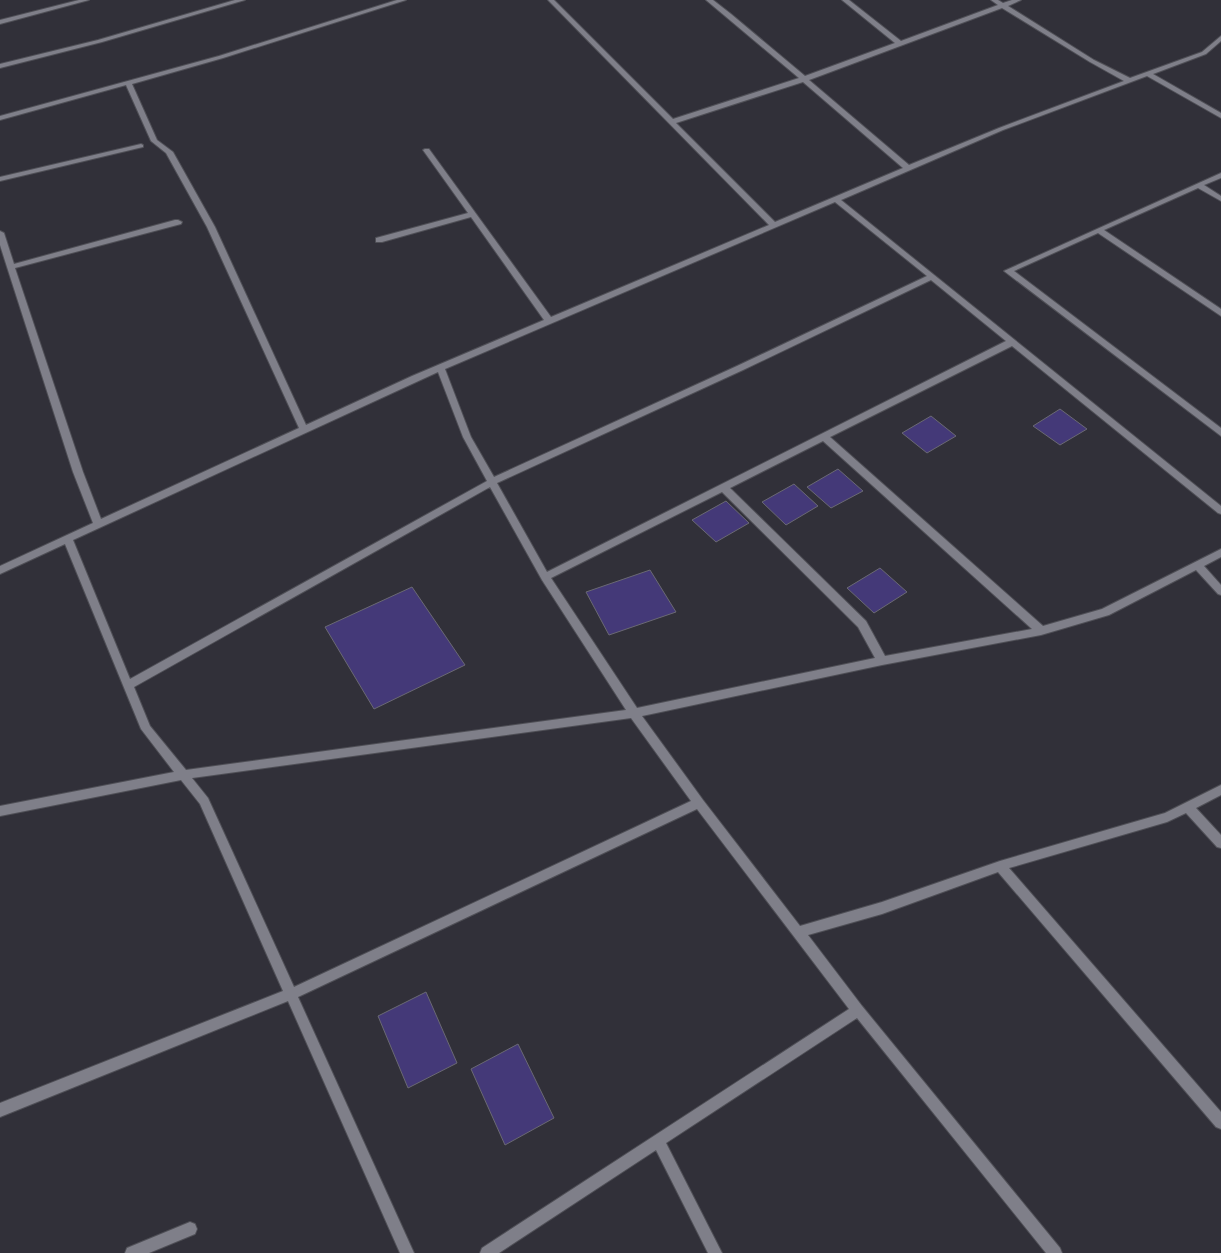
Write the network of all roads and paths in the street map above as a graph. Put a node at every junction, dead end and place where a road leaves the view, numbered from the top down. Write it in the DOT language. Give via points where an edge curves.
graph roads {
  1 [pos="86,0"];
  2 [pos="242,0"];
  3 [pos="403,0"];
  4 [pos="551,0"];
  5 [pos="709,0"];
  6 [pos="845,0"];
  7 [pos="994,0"];
  8 [pos="1018,0"];
  9 [pos="1004,6"];
  10 [pos="0,22"];
  11 [pos="1221,38"];
  12 [pos="900,43"];
  13 [pos="0,66"];
  14 [pos="1148,74"];
  15 [pos="804,79"];
  16 [pos="1130,81"];
  17 [pos="128,82"];
  18 [pos="1221,116"];
  19 [pos="0,118"];
  20 [pos="671,122"];
  21 [pos="141,146"];
  22 [pos="427,150"];
  23 [pos="908,168"];
  24 [pos="1221,175"];
  25 [pos="0,179"];
  26 [pos="1199,185"];
  27 [pos="836,198"];
  28 [pos="1221,200"];
  29 [pos="473,214"];
  30 [pos="178,222"];
  31 [pos="772,225"];
  32 [pos="1099,230"];
  33 [pos="0,233"];
  34 [pos="379,240"];
  35 [pos="11,267"];
  36 [pos="932,277"];
  37 [pos="1221,313"];
  38 [pos="549,321"];
  39 [pos="1012,342"];
  40 [pos="440,367"];
  41 [pos="304,429"];
  42 [pos="1221,433"];
  43 [pos="824,437"];
  44 [pos="492,482"];
  45 [pos="723,488"];
  46 [pos="1221,511"];
  47 [pos="99,525"];
  48 [pos="68,539"];
  49 [pos="1221,553"];
  50 [pos="1197,565"];
  51 [pos="0,570"];
  52 [pos="545,577"];
  53 [pos="1221,590"];
  54 [pos="1041,631"];
  55 [pos="882,662"];
  56 [pos="128,685"];
  57 [pos="634,714"];
  58 [pos="183,775"];
  59 [pos="1221,790"];
  60 [pos="699,803"];
  61 [pos="1188,807"];
  62 [pos="0,811"];
  63 [pos="1221,843"];
  64 [pos="1000,866"];
  65 [pos="798,932"];
  66 [pos="291,994"];
  67 [pos="858,1010"];
  68 [pos="0,1110"];
  69 [pos="1221,1122"];
  70 [pos="658,1141"];
  71 [pos="190,1229"];
  72 [pos="132,1253"];
  73 [pos="407,1253"];
  74 [pos="487,1253"];
  75 [pos="716,1253"];
  76 [pos="1054,1253"];
  1 -- 10 [label="street"];
  2 -- 13 [label="street" via="100,41"];
  3 -- 17 [label="street" via="220,57"];
  4 -- 20 [label="street"];
  5 -- 15 [label="street"];
  6 -- 12 [label="street"];
  7 -- 9 [label="street"];
  8 -- 9 [label="street"];
  9 -- 12 [label="street"];
  9 -- 16 [label="street" via="1092,61"];
  11 -- 14 [label="street" via="1204,53"];
  12 -- 15 [label="street"];
  14 -- 16 [label="street"];
  14 -- 18 [label="street"];
  15 -- 20 [label="street"];
  15 -- 23 [label="street"];
  16 -- 23 [label="street" via="1001,129"];
  17 -- 19 [label="street"];
  17 -- 41 [label="street" via="154,141 169,152 211,227"];
  20 -- 31 [label="street"];
  21 -- 25 [label="street"];
  22 -- 29 [label="street"];
  23 -- 27 [label="street"];
  24 -- 26 [label="street"];
  26 -- 28 [label="street"];
  26 -- 32 [label="street"];
  27 -- 31 [label="street"];
  27 -- 36 [label="street"];
  29 -- 34 [label="street"];
  29 -- 38 [label="street"];
  30 -- 35 [label="street"];
  31 -- 38 [label="street"];
  32 -- 37 [label="street"];
  32 -- 42 [label="street" via="1008,271"];
  33 -- 35 [label="street"];
  35 -- 47 [label="street" via="78,472"];
  36 -- 39 [label="street"];
  36 -- 44 [label="street"];
  38 -- 40 [label="street"];
  39 -- 43 [label="street"];
  39 -- 46 [label="street"];
  40 -- 41 [label="street"];
  40 -- 44 [label="street" via="467,437"];
  41 -- 47 [label="street"];
  43 -- 45 [label="street"];
  43 -- 54 [label="street"];
  44 -- 52 [label="street"];
  44 -- 56 [label="street"];
  45 -- 52 [label="street"];
  45 -- 55 [label="street" via="862,624"];
  47 -- 48 [label="street"];
  48 -- 51 [label="street"];
  48 -- 56 [label="street"];
  49 -- 50 [label="street"];
  50 -- 53 [label="street"];
  50 -- 54 [label="street" via="1104,612"];
  52 -- 57 [label="street"];
  54 -- 55 [label="street"];
  55 -- 57 [label="street"];
  56 -- 58 [label="street" via="146,729"];
  57 -- 58 [label="street"];
  57 -- 60 [label="street"];
  58 -- 62 [label="street"];
  58 -- 66 [label="street" via="204,801"];
  59 -- 61 [label="street"];
  60 -- 65 [label="street"];
  60 -- 66 [label="street"];
  61 -- 63 [label="street"];
  61 -- 64 [label="street" via="1167,818"];
  64 -- 65 [label="street" via="882,908"];
  64 -- 69 [label="street"];
  65 -- 67 [label="street"];
  66 -- 68 [label="street"];
  66 -- 73 [label="street"];
  67 -- 70 [label="street"];
  67 -- 76 [label="street"];
  70 -- 74 [label="street"];
  70 -- 75 [label="street"];
  71 -- 72 [label="street"];
}
